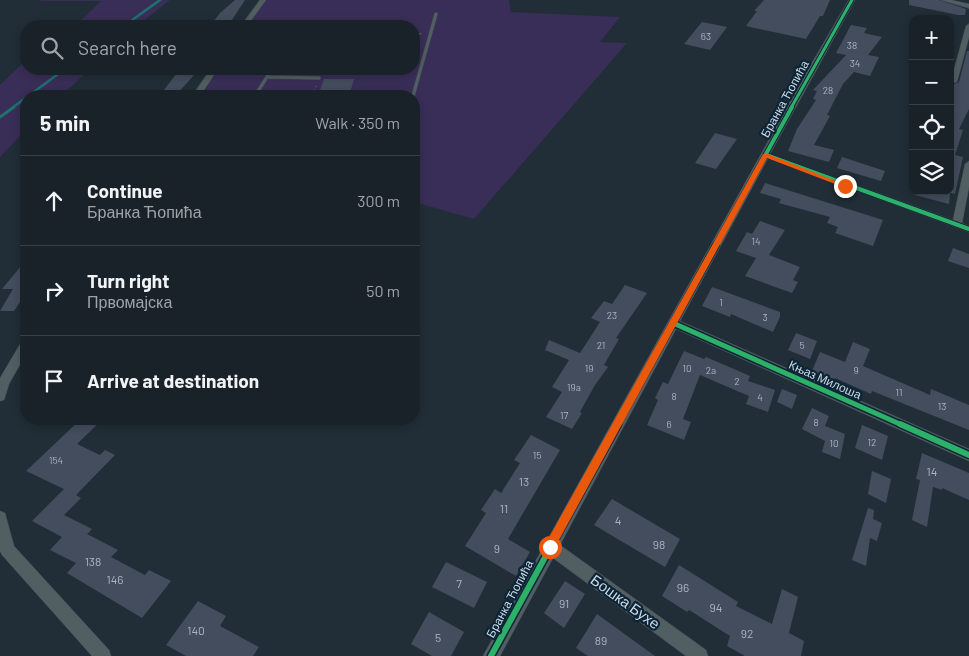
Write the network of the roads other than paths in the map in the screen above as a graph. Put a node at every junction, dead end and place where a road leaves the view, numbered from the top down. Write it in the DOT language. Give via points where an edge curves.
graph roads {
  1 [pos="263,0"];
  2 [pos="852,0"];
  3 [pos="944,0"];
  4 [pos="969,6"];
  5 [pos="436,14"];
  6 [pos="248,20"];
  7 [pos="969,26"];
  8 [pos="420,71"];
  9 [pos="210,75"];
  10 [pos="419,75"];
  11 [pos="267,77"];
  12 [pos="319,78"];
  13 [pos="954,78"];
  14 [pos="200,90"];
  15 [pos="259,90"];
  16 [pos="415,90"];
  17 [pos="766,155"];
  18 [pos="969,164"];
  19 [pos="957,225"];
  20 [pos="969,230"];
  21 [pos="673,323"];
  22 [pos="20,354"];
  23 [pos="0,396"];
  24 [pos="969,454"];
  25 [pos="0,518"];
  26 [pos="550,547"];
  27 [pos="3,548"];
  28 [pos="103,656"];
  29 [pos="491,656"];
  30 [pos="700,656"];
  1 -- 6 [label="street"];
  2 -- 17 [label="street, Бранка Ћопића"];
  3 -- 4 [label="street"];
  5 -- 8 [label="lane"];
  7 -- 13 [label="street"];
  9 -- 14 [label="street"];
  10 -- 16 [label="lane"];
  11 -- 12 [label="lane"];
  11 -- 15 [label="lane"];
  17 -- 19 [label="street"];
  17 -- 21 [label="street, Бранка Ћопића"];
  18 -- 19 [label="street"];
  19 -- 20 [label="street"];
  21 -- 24 [label="street, Књаз Милоша"];
  21 -- 26 [label="street, Бранка Ћопића"];
  22 -- 23 [label="street"];
  25 -- 27 [label="street"];
  26 -- 29 [label="street, Бранка Ћопића"];
  26 -- 30 [label="street, Бошка Бухе"];
  27 -- 28 [label="street"];
}
